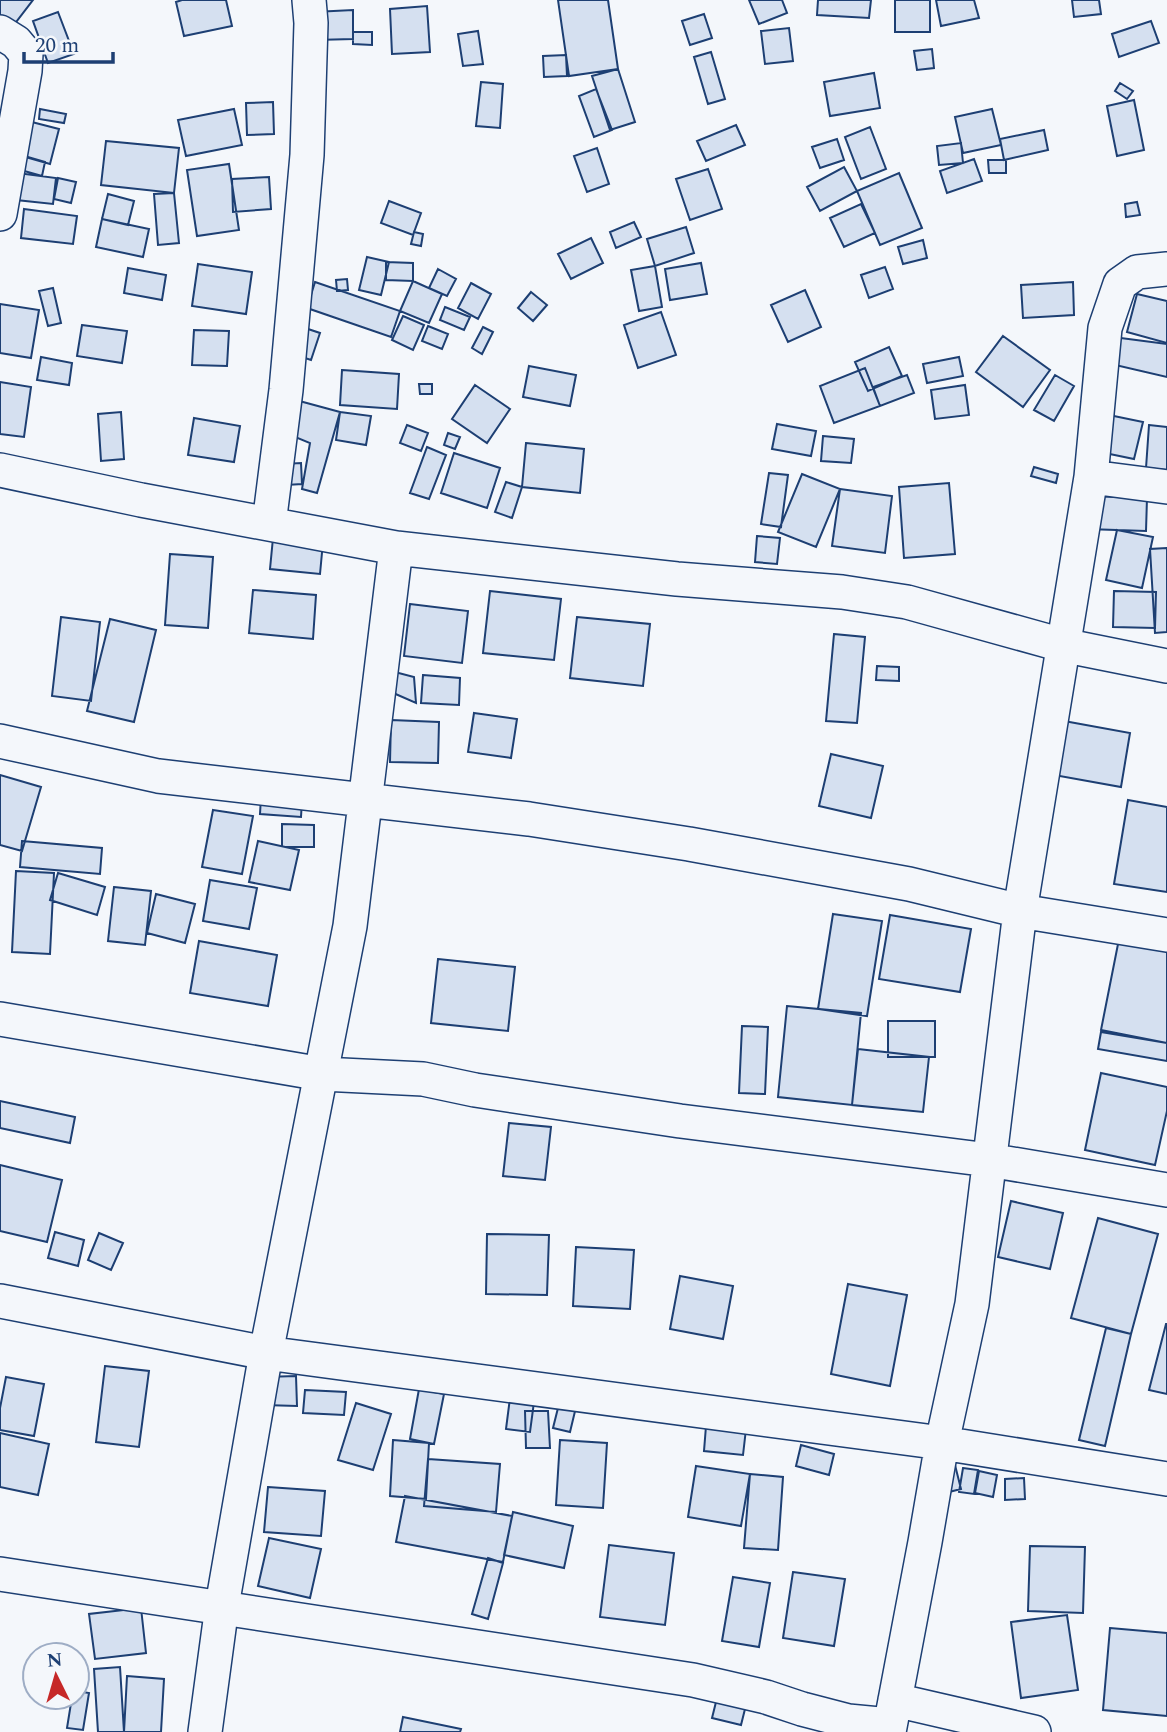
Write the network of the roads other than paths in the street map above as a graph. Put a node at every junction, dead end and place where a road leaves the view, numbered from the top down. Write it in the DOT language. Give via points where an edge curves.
graph roads {
  1 [pos="309,0"];
  2 [pos="0,32"];
  3 [pos="0,214"];
  4 [pos="1167,269"];
  5 [pos="0,470"];
  6 [pos="1091,477"];
  7 [pos="1167,487"];
  8 [pos="269,524"];
  9 [pos="396,548"];
  10 [pos="1062,645"];
  11 [pos="1167,666"];
  12 [pos="0,741"];
  13 [pos="364,801"];
  14 [pos="1020,911"];
  15 [pos="1167,935"];
  16 [pos="0,1019"];
  17 [pos="322,1074"];
  18 [pos="989,1160"];
  19 [pos="1167,1190"];
  20 [pos="0,1301"];
  21 [pos="266,1353"];
  22 [pos="942,1443"];
  23 [pos="1167,1479"];
  24 [pos="0,1574"];
  25 [pos="222,1606"];
  26 [pos="891,1719"];
  27 [pos="205,1732"];
  28 [pos="1034,1732"];
  1 -- 8 [label="street" via="307,155"];
  2 -- 3 [label="street" via="26,54"];
  4 -- 6 [label="street" via="1137,272 1120,284 1113,298 1105,328"];
  5 -- 8 [label="street"];
  6 -- 7 [label="street"];
  6 -- 10 [label="street"];
  8 -- 9 [label="street"];
  9 -- 10 [label="street" via="842,592 894,600"];
  9 -- 13 [label="street"];
  10 -- 11 [label="street"];
  10 -- 14 [label="street"];
  12 -- 13 [label="street" via="158,776"];
  13 -- 14 [label="street" via="529,819 690,844 909,884"];
  13 -- 17 [label="street" via="350,926"];
  14 -- 15 [label="street"];
  14 -- 18 [label="street"];
  16 -- 17 [label="street"];
  17 -- 18 [label="street" via="423,1079 680,1121"];
  17 -- 21 [label="street"];
  18 -- 19 [label="street"];
  18 -- 22 [label="street" via="972,1304"];
  20 -- 21 [label="street"];
  21 -- 22 [label="street"];
  21 -- 25 [label="street"];
  22 -- 23 [label="street"];
  22 -- 26 [label="street"];
  24 -- 25 [label="street"];
  25 -- 26 [label="street" via="693,1680 848,1721"];
  25 -- 27 [label="street"];
  26 -- 28 [label="street"];
}
